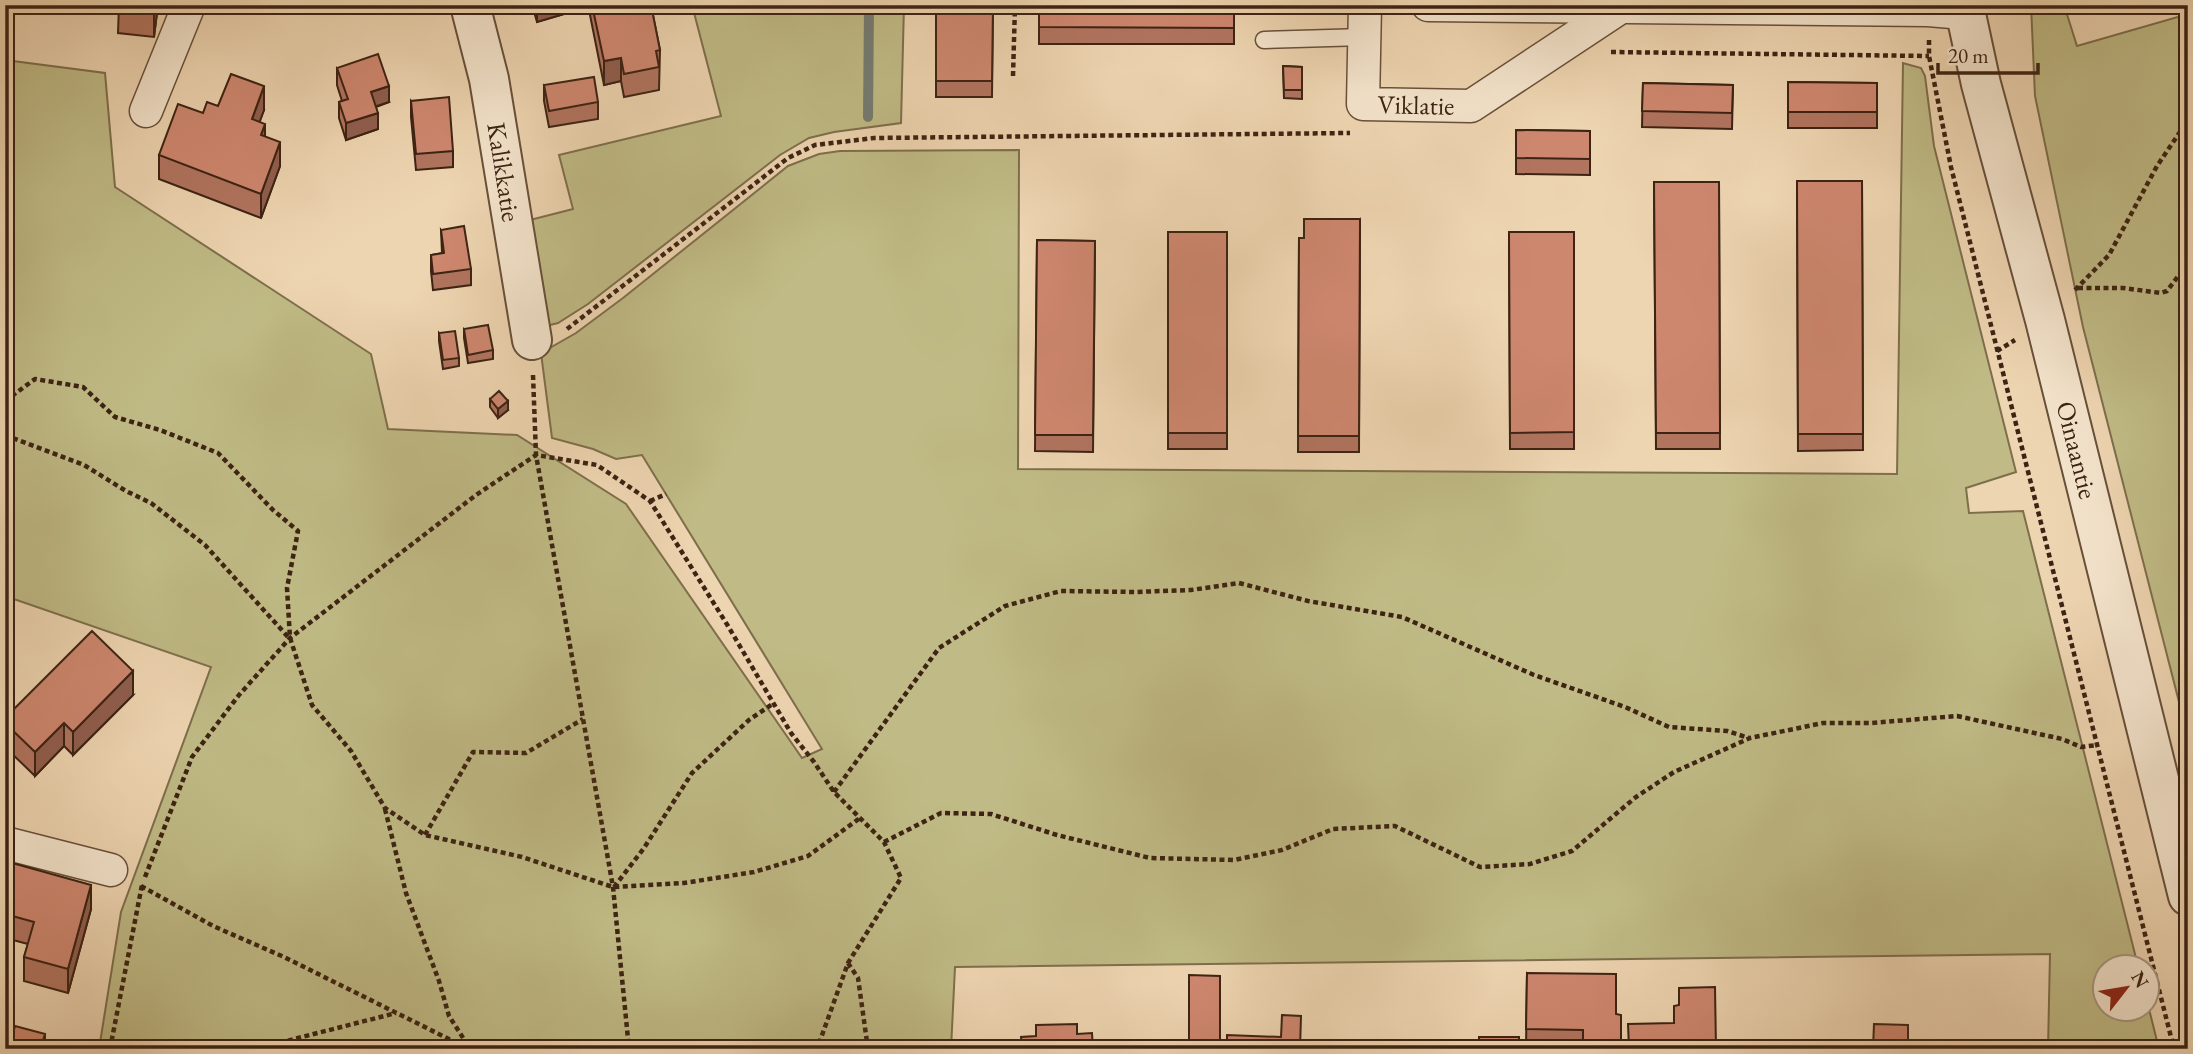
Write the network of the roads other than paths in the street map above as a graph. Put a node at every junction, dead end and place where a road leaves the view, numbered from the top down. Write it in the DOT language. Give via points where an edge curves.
graph roads {
  1 [pos="189,5"];
  2 [pos="470,5"];
  3 [pos="1365,5"];
  4 [pos="1427,5"];
  5 [pos="1621,6"];
  6 [pos="1952,9"];
  7 [pos="1364,37"];
  8 [pos="1264,40"];
  9 [pos="146,111"];
  10 [pos="532,340"];
  11 [pos="5,843"];
  12 [pos="111,870"];
  13 [pos="2188,896"];
  1 -- 9 [label="street"];
  2 -- 10 [label="street, Kalikkatie" via="489,79"];
  3 -- 7 [label="street, Viklatie"];
  4 -- 5 [label="street"];
  5 -- 6 [label="street"];
  5 -- 7 [label="street, Viklatie" via="1471,106 1363,104"];
  6 -- 13 [label="street, Oinaantie" via="2045,320"];
  7 -- 8 [label="lane"];
  11 -- 12 [label="street"];
}
